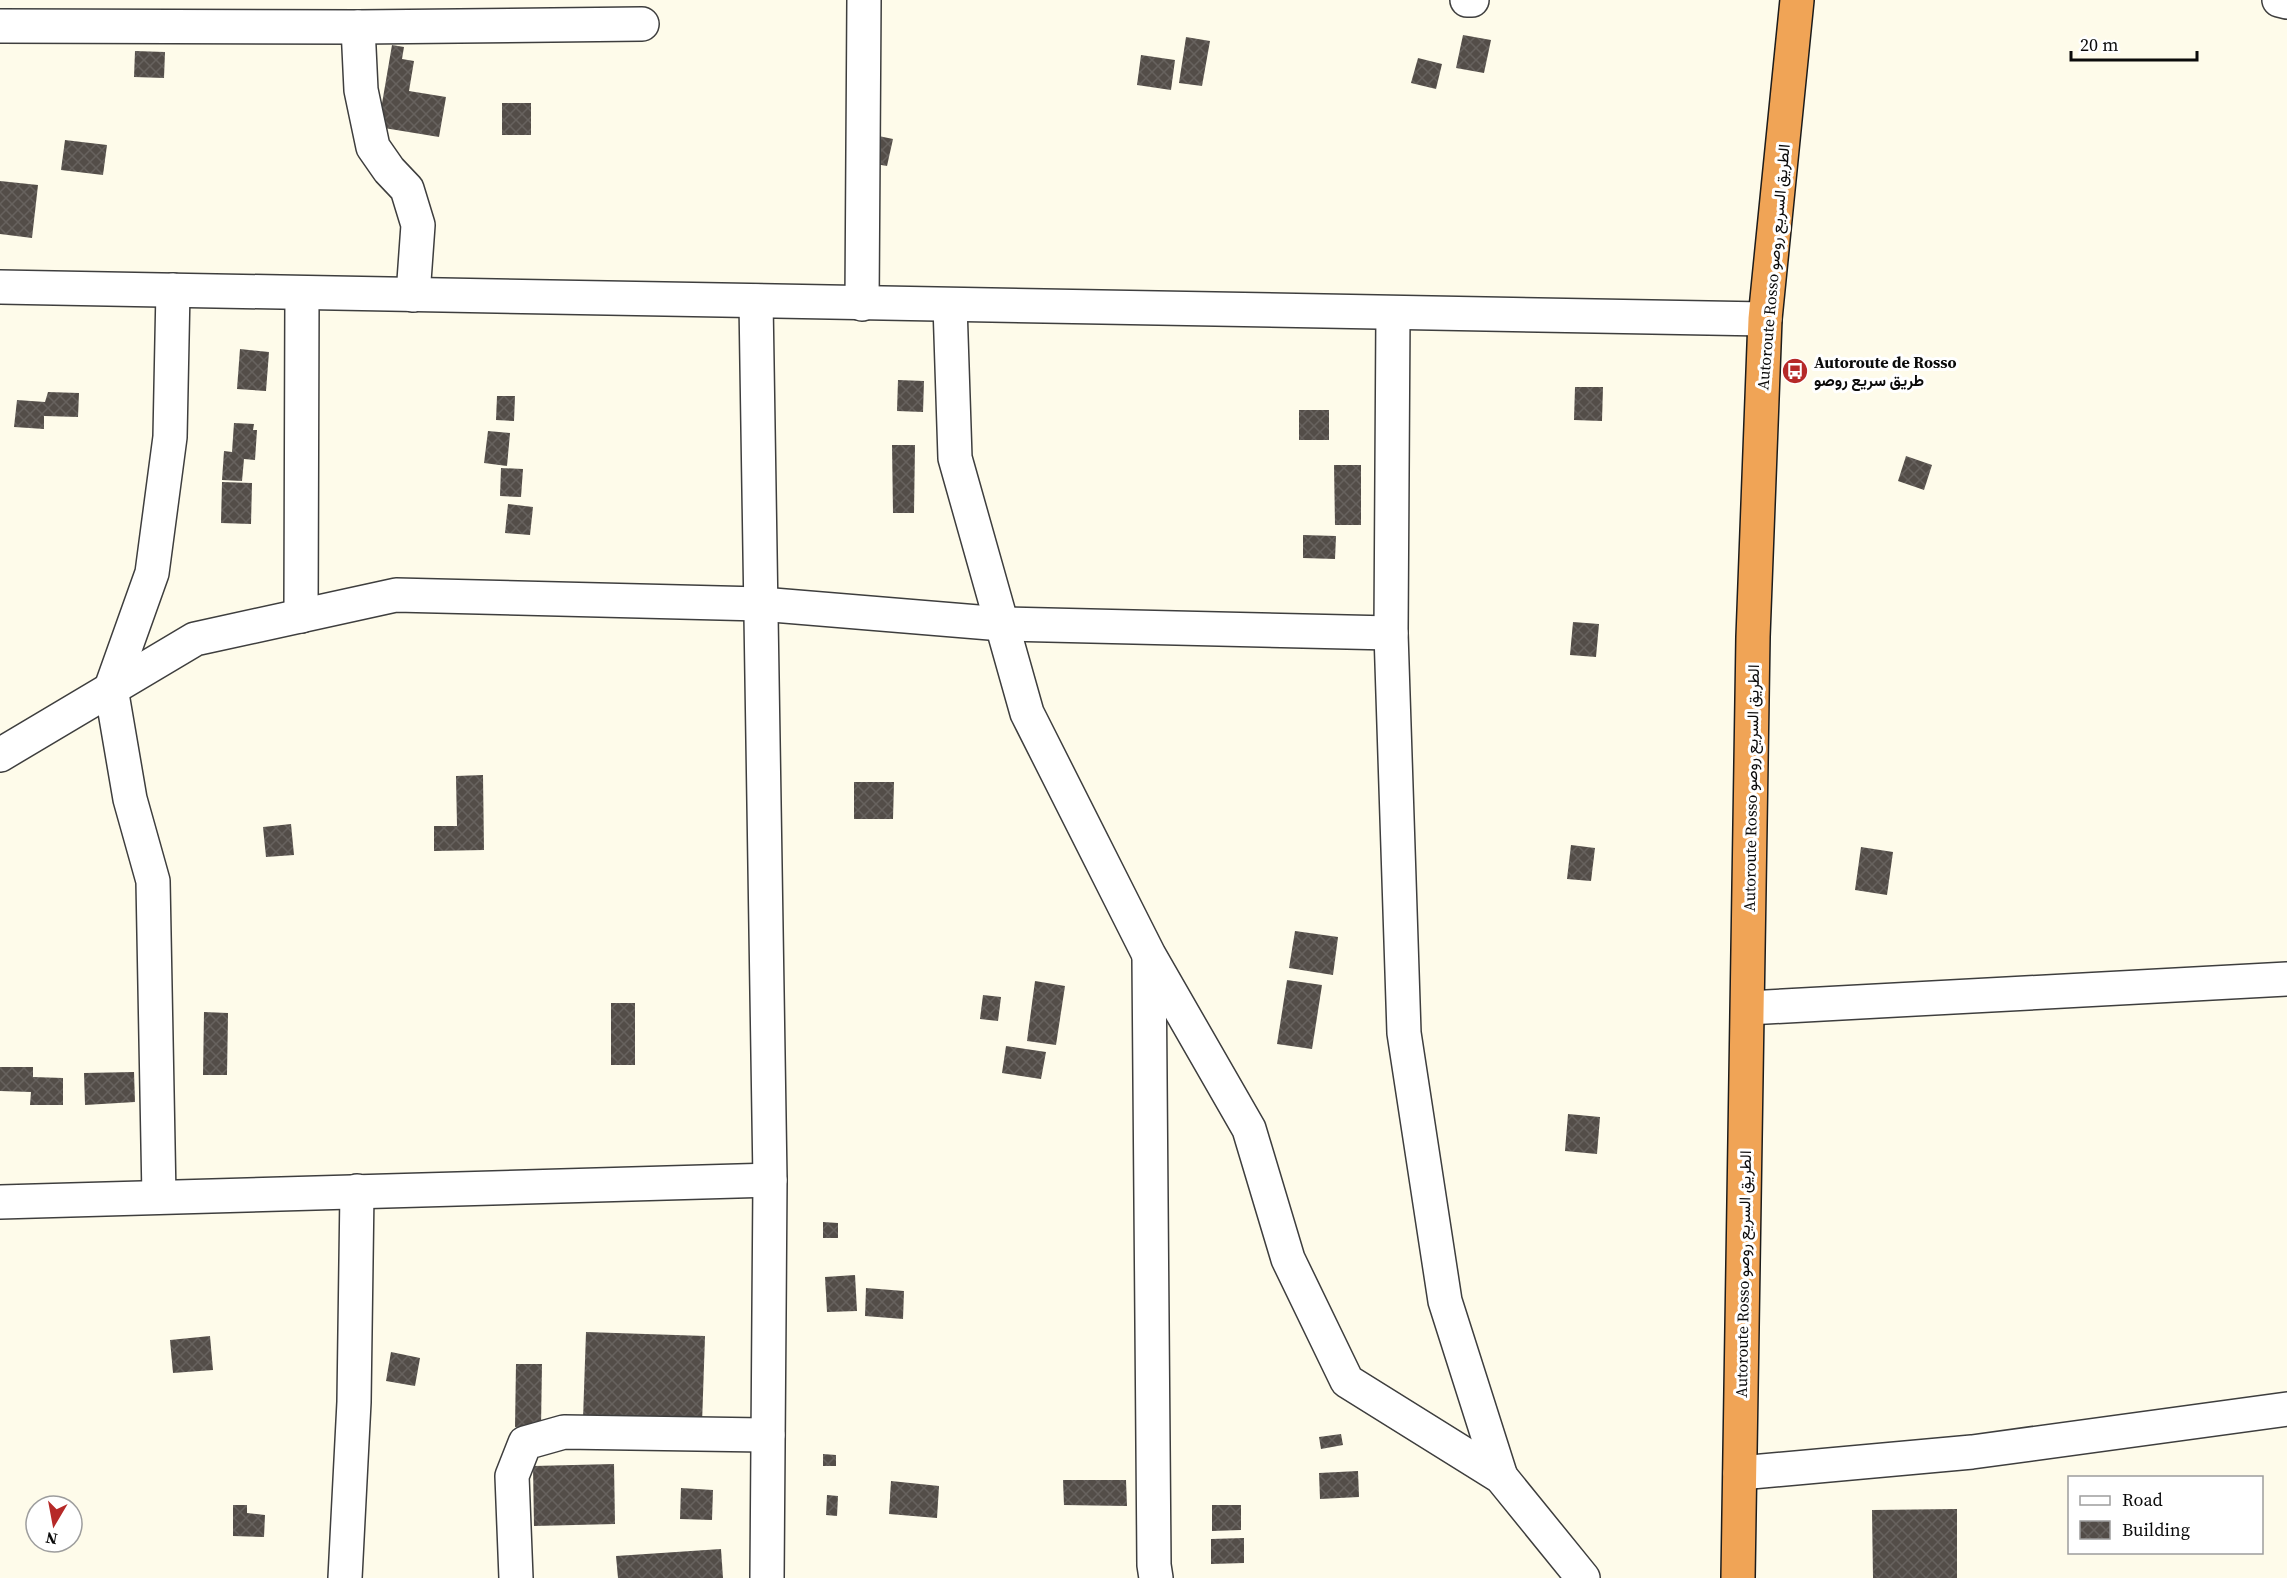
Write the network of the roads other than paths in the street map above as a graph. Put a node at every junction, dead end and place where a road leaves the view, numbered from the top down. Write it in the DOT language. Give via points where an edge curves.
graph roads {
  1 [pos="864,0"];
  2 [pos="1467,0"];
  3 [pos="1472,0"];
  4 [pos="1797,0"];
  5 [pos="2279,0"];
  6 [pos="2287,2"];
  7 [pos="642,24"];
  8 [pos="0,26"];
  9 [pos="358,27"];
  10 [pos="0,287"];
  11 [pos="173,290"];
  12 [pos="302,293"];
  13 [pos="413,295"];
  14 [pos="756,301"];
  15 [pos="862,304"];
  16 [pos="950,305"];
  17 [pos="1393,313"];
  18 [pos="1765,320"];
  19 [pos="761,604"];
  20 [pos="301,616"];
  21 [pos="1002,624"];
  22 [pos="1391,633"];
  23 [pos="111,688"];
  24 [pos="0,755"];
  25 [pos="1149,955"];
  26 [pos="2287,979"];
  27 [pos="1748,1008"];
  28 [pos="770,1180"];
  29 [pos="357,1191"];
  30 [pos="159,1197"];
  31 [pos="0,1202"];
  32 [pos="2287,1408"];
  33 [pos="768,1435"];
  34 [pos="1740,1473"];
  35 [pos="1501,1477"];
  36 [pos="345,1578"];
  37 [pos="516,1578"];
  38 [pos="767,1578"];
  39 [pos="1156,1578"];
  40 [pos="1583,1578"];
  41 [pos="1738,1578"];
  1 -- 15 [label="street"];
  2 -- 3 [label="street"];
  4 -- 18 [label="highway, Autoroute Rosso الطريق السريع روصو"];
  5 -- 6 [label="street"];
  7 -- 9 [label="street"];
  8 -- 9 [label="street"];
  9 -- 13 [label="street" via="361,90 373,147 407,189 418,225"];
  10 -- 11 [label="street"];
  11 -- 12 [label="street"];
  11 -- 23 [label="street" via="170,437 152,573"];
  12 -- 13 [label="street"];
  12 -- 20 [label="street"];
  13 -- 14 [label="street"];
  14 -- 15 [label="street"];
  14 -- 19 [label="street"];
  15 -- 16 [label="street"];
  16 -- 17 [label="street"];
  16 -- 21 [label="street" via="956,458"];
  17 -- 18 [label="street"];
  17 -- 22 [label="street"];
  18 -- 27 [label="highway, Autoroute Rosso الطريق السريع روصو" via="1753,637"];
  19 -- 20 [label="street" via="396,595"];
  19 -- 21 [label="street"];
  19 -- 28 [label="street"];
  20 -- 23 [label="street" via="195,639"];
  21 -- 22 [label="street"];
  21 -- 25 [label="street" via="1027,713"];
  22 -- 35 [label="street" via="1404,1033 1445,1301"];
  23 -- 24 [label="street"];
  23 -- 30 [label="street" via="130,799 153,881"];
  25 -- 35 [label="street" via="1249,1129 1288,1259 1347,1381"];
  25 -- 39 [label="street"];
  26 -- 27 [label="street"];
  27 -- 34 [label="highway, Autoroute Rosso الطريق السريع روصو"];
  28 -- 29 [label="street"];
  28 -- 33 [label="street"];
  29 -- 30 [label="street"];
  29 -- 36 [label="street" via="354,1402"];
  30 -- 31 [label="street"];
  32 -- 34 [label="street" via="1972,1452"];
  33 -- 37 [label="street" via="564,1432 525,1443 512,1476"];
  33 -- 38 [label="street"];
  34 -- 41 [label="highway, Autoroute Rosso الطريق السريع روصو"];
  35 -- 40 [label="street"];
}
